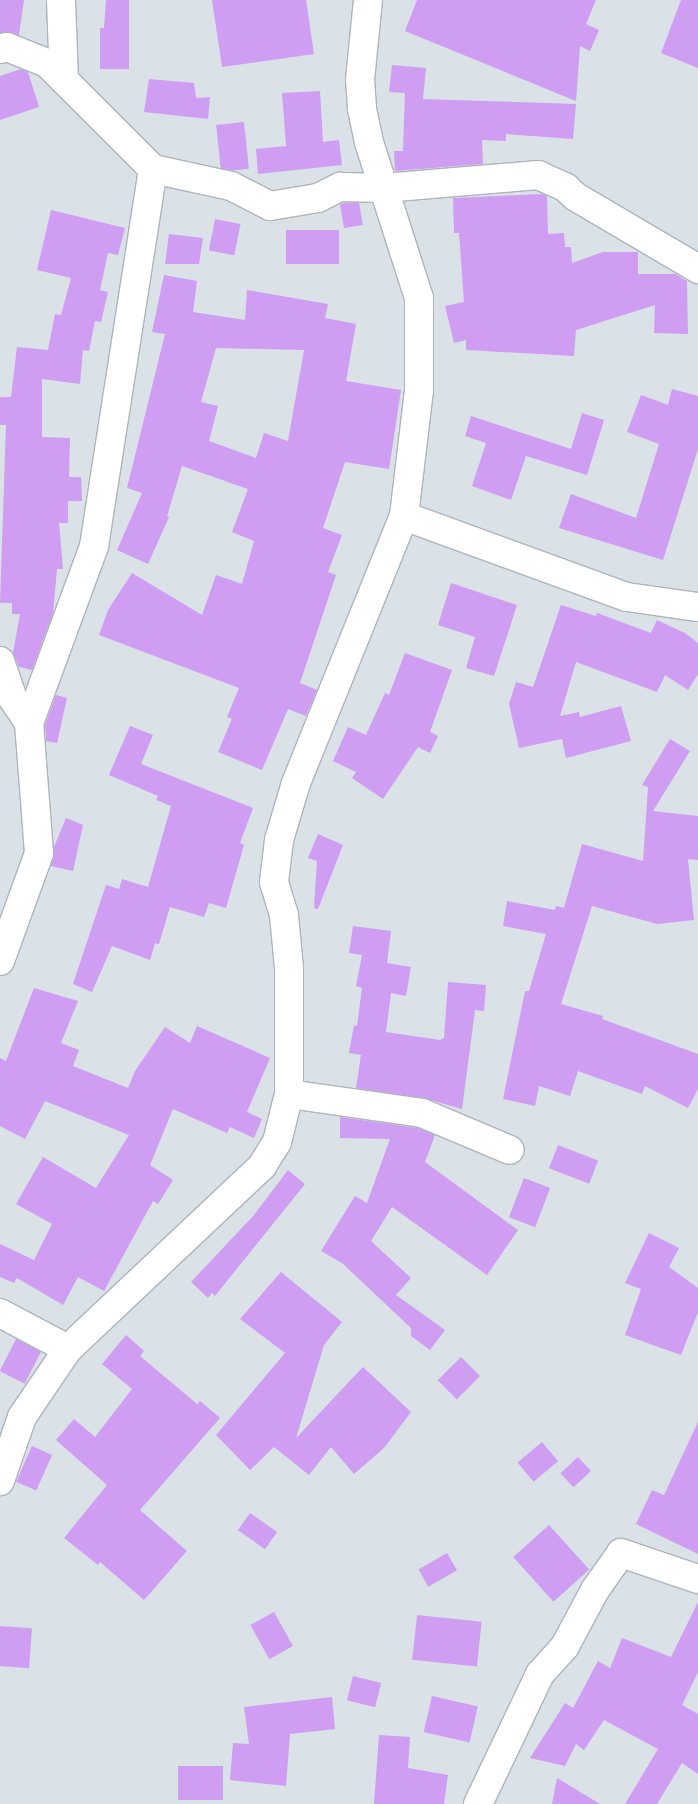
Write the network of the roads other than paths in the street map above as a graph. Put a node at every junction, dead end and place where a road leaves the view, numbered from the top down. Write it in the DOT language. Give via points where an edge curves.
graph roads {
  1 [pos="61,0"];
  2 [pos="368,0"];
  3 [pos="0,49"];
  4 [pos="64,80"];
  5 [pos="153,168"];
  6 [pos="384,188"];
  7 [pos="698,269"];
  8 [pos="404,516"];
  9 [pos="698,607"];
  10 [pos="0,661"];
  11 [pos="29,724"];
  12 [pos="0,962"];
  13 [pos="289,1094"];
  14 [pos="510,1150"];
  15 [pos="0,1313"];
  16 [pos="68,1349"];
  17 [pos="0,1481"];
  18 [pos="698,1579"];
  19 [pos="478,1804"];
  1 -- 4 [label="street"];
  2 -- 6 [label="street" via="360,80 362,108"];
  3 -- 4 [label="street" via="7,47 47,63"];
  4 -- 5 [label="street"];
  5 -- 6 [label="street" via="231,186 270,206 318,198 340,187"];
  5 -- 11 [label="street" via="94,546"];
  6 -- 7 [label="street" via="538,175 566,187 576,197"];
  6 -- 8 [label="street" via="419,298 419,391"];
  8 -- 9 [label="street" via="626,597"];
  8 -- 13 [label="street" via="296,783 279,840 274,882 284,915 289,968"];
  10 -- 11 [label="street" via="14,699"];
  11 -- 12 [label="street" via="39,853"];
  13 -- 14 [label="street" via="422,1113"];
  13 -- 16 [label="street" via="277,1142 262,1166"];
  15 -- 16 [label="street"];
  16 -- 17 [label="street" via="22,1417"];
  18 -- 19 [label="street" via="621,1553 595,1590 565,1646 540,1674"];
}
